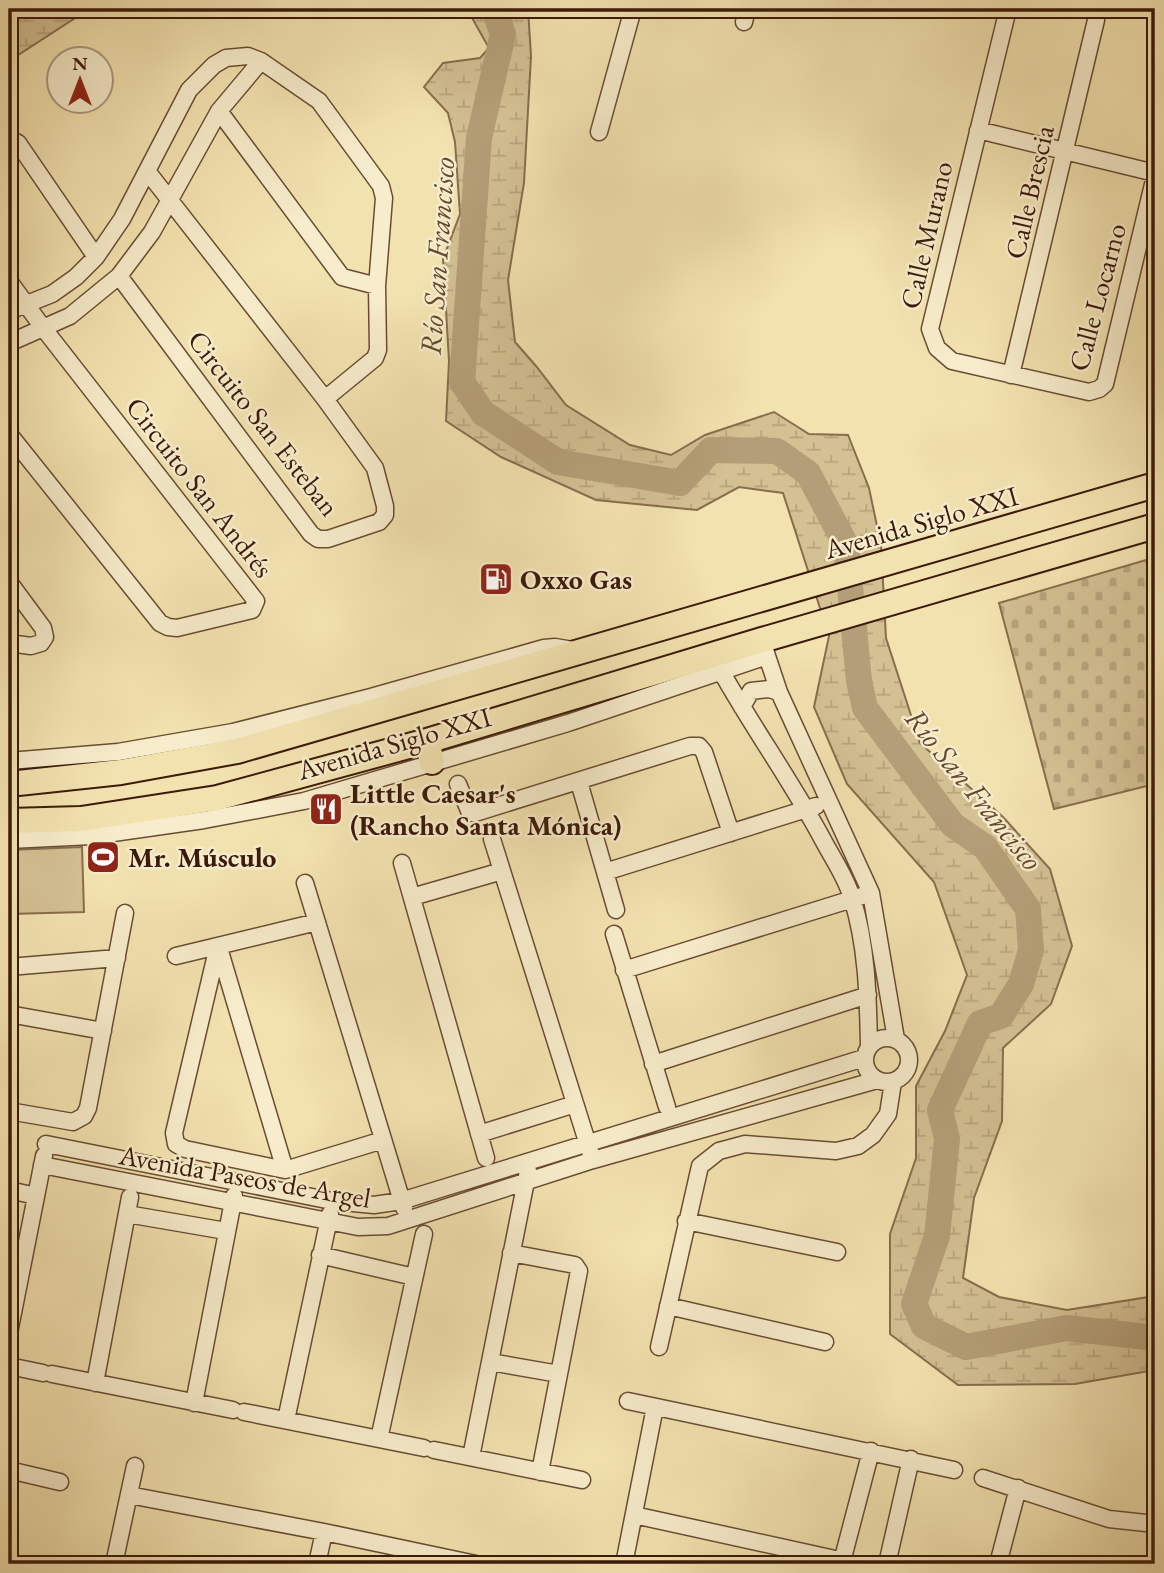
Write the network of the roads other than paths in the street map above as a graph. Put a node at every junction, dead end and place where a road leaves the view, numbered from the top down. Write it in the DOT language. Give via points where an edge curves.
graph roads {
  1 [pos="633,9"];
  2 [pos="1008,9"];
  3 [pos="1096,20"];
  4 [pos="261,61"];
  5 [pos="219,111"];
  6 [pos="978,130"];
  7 [pos="599,132"];
  8 [pos="9,139"];
  9 [pos="1066,151"];
  10 [pos="147,171"];
  11 [pos="1155,175"];
  12 [pos="171,199"];
  13 [pos="96,257"];
  14 [pos="119,276"];
  15 [pos="9,281"];
  16 [pos="377,286"];
  17 [pos="27,304"];
  18 [pos="9,311"];
  19 [pos="44,329"];
  20 [pos="9,343"];
  21 [pos="1012,375"];
  22 [pos="1099,389"];
  23 [pos="325,399"];
  24 [pos="9,434"];
  25 [pos="1155,485"];
  26 [pos="1155,526"];
  27 [pos="9,582"];
  28 [pos="9,643"];
  29 [pos="765,648"];
  30 [pos="722,671"];
  31 [pos="779,692"];
  32 [pos="742,707"];
  33 [pos="430,752"];
  34 [pos="9,761"];
  35 [pos="119,762"];
  36 [pos="579,782"];
  37 [pos="9,784"];
  38 [pos="458,785"];
  39 [pos="828,802"];
  40 [pos="806,809"];
  41 [pos="9,821"];
  42 [pos="732,833"];
  43 [pos="492,839"];
  44 [pos="9,840"];
  45 [pos="402,863"];
  46 [pos="502,871"];
  47 [pos="605,872"];
  48 [pos="304,883"];
  49 [pos="871,893"];
  50 [pos="412,897"];
  51 [pos="852,899"];
  52 [pos="616,910"];
  53 [pos="125,913"];
  54 [pos="317,922"];
  55 [pos="614,934"];
  56 [pos="218,946"];
  57 [pos="176,956"];
  58 [pos="117,958"];
  59 [pos="9,967"];
  60 [pos="624,970"];
  61 [pos="868,995"];
  62 [pos="9,1014"];
  63 [pos="103,1031"];
  64 [pos="896,1040"];
  65 [pos="867,1052"];
  66 [pos="653,1064"];
  67 [pos="885,1081"];
  68 [pos="575,1104"];
  69 [pos="9,1111"];
  70 [pos="669,1112"];
  71 [pos="51,1119"];
  72 [pos="479,1134"];
  73 [pos="383,1140"];
  74 [pos="587,1143"];
  75 [pos="46,1144"];
  76 [pos="486,1158"];
  77 [pos="593,1160"];
  78 [pos="529,1161"];
  79 [pos="42,1164"];
  80 [pos="285,1170"];
  81 [pos="527,1180"];
  82 [pos="237,1183"];
  83 [pos="9,1190"];
  84 [pos="36,1196"];
  85 [pos="130,1197"];
  86 [pos="332,1201"];
  87 [pos="401,1201"];
  88 [pos="232,1203"];
  89 [pos="127,1214"];
  90 [pos="408,1220"];
  91 [pos="328,1221"];
  92 [pos="686,1221"];
  93 [pos="226,1231"];
  94 [pos="424,1234"];
  95 [pos="837,1252"];
  96 [pos="512,1253"];
  97 [pos="320,1255"];
  98 [pos="414,1277"];
  99 [pos="668,1306"];
  100 [pos="9,1333"];
  101 [pos="825,1342"];
  102 [pos="659,1347"];
  103 [pos="490,1362"];
  104 [pos="9,1366"];
  105 [pos="559,1374"];
  106 [pos="95,1383"];
  107 [pos="628,1401"];
  108 [pos="194,1403"];
  109 [pos="655,1407"];
  110 [pos="286,1420"];
  111 [pos="379,1439"];
  112 [pos="871,1451"];
  113 [pos="471,1457"];
  114 [pos="911,1459"];
  115 [pos="135,1466"];
  116 [pos="9,1470"];
  117 [pos="954,1470"];
  118 [pos="540,1472"];
  119 [pos="984,1478"];
  120 [pos="582,1480"];
  121 [pos="60,1482"];
  122 [pos="1018,1488"];
  123 [pos="129,1495"];
  124 [pos="634,1515"];
  125 [pos="1155,1524"];
  126 [pos="324,1531"];
  127 [pos="114,1564"];
  128 [pos="317,1564"];
  129 [pos="477,1564"];
  130 [pos="624,1564"];
  131 [pos="887,1564"];
  132 [pos="998,1564"];
  1 -- 7 [label="street"];
  2 -- 6 [label="street, Calle Murano"];
  3 -- 9 [label="street, Calle Brescia"];
  4 -- 5 [label="street"];
  4 -- 10 [label="street" via="238,55 214,65 190,90"];
  4 -- 16 [label="street" via="319,102 381,186"];
  5 -- 12 [label="street"];
  5 -- 16 [label="street" via="342,277"];
  6 -- 9 [label="street"];
  6 -- 21 [label="street, Calle Murano" via="930,329 937,348 952,361"];
  8 -- 13 [label="street" via="18,143"];
  9 -- 11 [label="street"];
  9 -- 21 [label="street, Calle Brescia"];
  10 -- 12 [label="street, Circuito San Esteban"];
  10 -- 13 [label="street"];
  11 -- 22 [label="street, Calle Locarno" via="1105,384"];
  12 -- 14 [label="street"];
  12 -- 23 [label="street, Circuito San Esteban"];
  13 -- 17 [label="street" via="52,294"];
  14 -- 19 [label="street" via="71,316"];
  14 -- 23 [label="street, Circuito San Esteban" via="318,539 379,522 385,515 375,468"];
  15 -- 17 [label="street"];
  16 -- 23 [label="street" via="375,358"];
  17 -- 18 [label="street"];
  17 -- 19 [label="street"];
  19 -- 20 [label="street"];
  19 -- 24 [label="street, Circuito San Andrés" via="256,601 252,610 177,628 160,623"];
  21 -- 22 [label="street, Calle Murano" via="1089,392"];
  25 -- 35 [label="highway, Avenida Siglo XXI" via="582,652 235,741"];
  26 -- 29 [label="highway, Avenida Siglo XXI" via="821,623"];
  27 -- 28 [label="street" via="43,628 44,636 41,643 31,646"];
  29 -- 30 [label="street, Avenida Siglo XXI"];
  29 -- 31 [label="street"];
  29 -- 33 [label="highway, Avenida Siglo XXI"];
  30 -- 32 [label="street"];
  30 -- 33 [label="street, Avenida Siglo XXI" via="568,723"];
  31 -- 32 [label="street" via="751,691"];
  31 -- 39 [label="street"];
  32 -- 40 [label="street"];
  33 -- 41 [label="highway, Avenida Siglo XXI" via="217,798 81,819"];
  33 -- 44 [label="street, Avenida Siglo XXI" via="304,801 92,836"];
  34 -- 35 [label="street, Avenida Siglo XXI"];
  35 -- 37 [label="highway, Avenida Siglo XXI"];
  36 -- 38 [label="street" via="475,813 467,809"];
  36 -- 42 [label="street" via="699,746"];
  36 -- 47 [label="street"];
  39 -- 40 [label="street"];
  39 -- 49 [label="street"];
  40 -- 42 [label="street"];
  40 -- 51 [label="street"];
  42 -- 47 [label="street"];
  43 -- 46 [label="street"];
  45 -- 50 [label="street"];
  46 -- 50 [label="street"];
  46 -- 68 [label="street"];
  47 -- 52 [label="street"];
  48 -- 54 [label="street"];
  49 -- 51 [label="street"];
  49 -- 64 [label="street"];
  50 -- 72 [label="street"];
  51 -- 60 [label="street"];
  51 -- 61 [label="street"];
  53 -- 58 [label="street"];
  54 -- 56 [label="street"];
  54 -- 73 [label="street"];
  55 -- 60 [label="street"];
  56 -- 57 [label="street"];
  56 -- 80 [label="street"];
  56 -- 80 [label="street" via="174,1133 176,1144"];
  58 -- 59 [label="street"];
  58 -- 63 [label="street"];
  60 -- 66 [label="street"];
  61 -- 65 [label="street"];
  61 -- 66 [label="street"];
  62 -- 63 [label="street"];
  63 -- 71 [label="street" via="84,1116 73,1122"];
  64 -- 65 [label="street" via="881,1038"];
  64 -- 67 [label="street" via="907,1050 909,1066 906,1073"];
  65 -- 67 [label="street" via="868,1071"];
  65 -- 70 [label="street, Avenida Paseos de Argel"];
  66 -- 70 [label="street"];
  67 -- 77 [label="street, Avenida Paseos de Argel"];
  67 -- 92 [label="street" via="888,1114 858,1146 836,1152 745,1144 719,1150 699,1166"];
  68 -- 72 [label="street"];
  68 -- 74 [label="street"];
  69 -- 71 [label="street"];
  70 -- 74 [label="street, Avenida Paseos de Argel"];
  71 -- 75 [label="street"];
  72 -- 76 [label="street"];
  73 -- 80 [label="street"];
  73 -- 87 [label="street"];
  74 -- 77 [label="street"];
  74 -- 78 [label="street, Avenida Paseos de Argel"];
  75 -- 79 [label="street"];
  75 -- 82 [label="street, Avenida Paseos de Argel"];
  77 -- 81 [label="street, Avenida Paseos de Argel"];
  78 -- 81 [label="street"];
  78 -- 87 [label="street, Avenida Paseos de Argel"];
  79 -- 84 [label="street"];
  79 -- 88 [label="street, Avenida Paseos de Argel"];
  81 -- 90 [label="street, Avenida Paseos de Argel"];
  81 -- 96 [label="street"];
  82 -- 86 [label="street, Avenida Paseos de Argel"];
  82 -- 88 [label="street"];
  83 -- 84 [label="street"];
  84 -- 100 [label="street"];
  85 -- 89 [label="street"];
  86 -- 87 [label="street, Avenida Paseos de Argel" via="374,1205"];
  86 -- 91 [label="street"];
  87 -- 90 [label="street"];
  88 -- 91 [label="street, Avenida Paseos de Argel"];
  88 -- 93 [label="street"];
  89 -- 93 [label="street"];
  89 -- 106 [label="street"];
  90 -- 91 [label="street, Avenida Paseos de Argel" via="358,1227"];
  91 -- 97 [label="street"];
  92 -- 95 [label="street"];
  92 -- 99 [label="street"];
  93 -- 108 [label="street"];
  94 -- 98 [label="street"];
  96 -- 103 [label="street"];
  96 -- 105 [label="street" via="578,1267"];
  97 -- 98 [label="street"];
  97 -- 110 [label="street"];
  98 -- 111 [label="street"];
  99 -- 101 [label="street"];
  99 -- 102 [label="street"];
  103 -- 105 [label="street"];
  103 -- 113 [label="street"];
  104 -- 106 [label="street"];
  105 -- 118 [label="street"];
  106 -- 108 [label="street"];
  107 -- 109 [label="street"];
  108 -- 110 [label="street"];
  109 -- 112 [label="street"];
  109 -- 124 [label="street"];
  110 -- 111 [label="street"];
  111 -- 113 [label="street"];
  112 -- 114 [label="street"];
  112 -- 124 [label="street" via="841,1559"];
  113 -- 118 [label="street"];
  114 -- 117 [label="street"];
  114 -- 131 [label="street"];
  115 -- 123 [label="street"];
  116 -- 121 [label="street"];
  118 -- 120 [label="street"];
  119 -- 122 [label="street"];
  122 -- 125 [label="street" via="1109,1519"];
  122 -- 132 [label="street"];
  123 -- 126 [label="street"];
  123 -- 127 [label="street"];
  124 -- 130 [label="street"];
  126 -- 128 [label="street"];
  126 -- 129 [label="street"];
}
